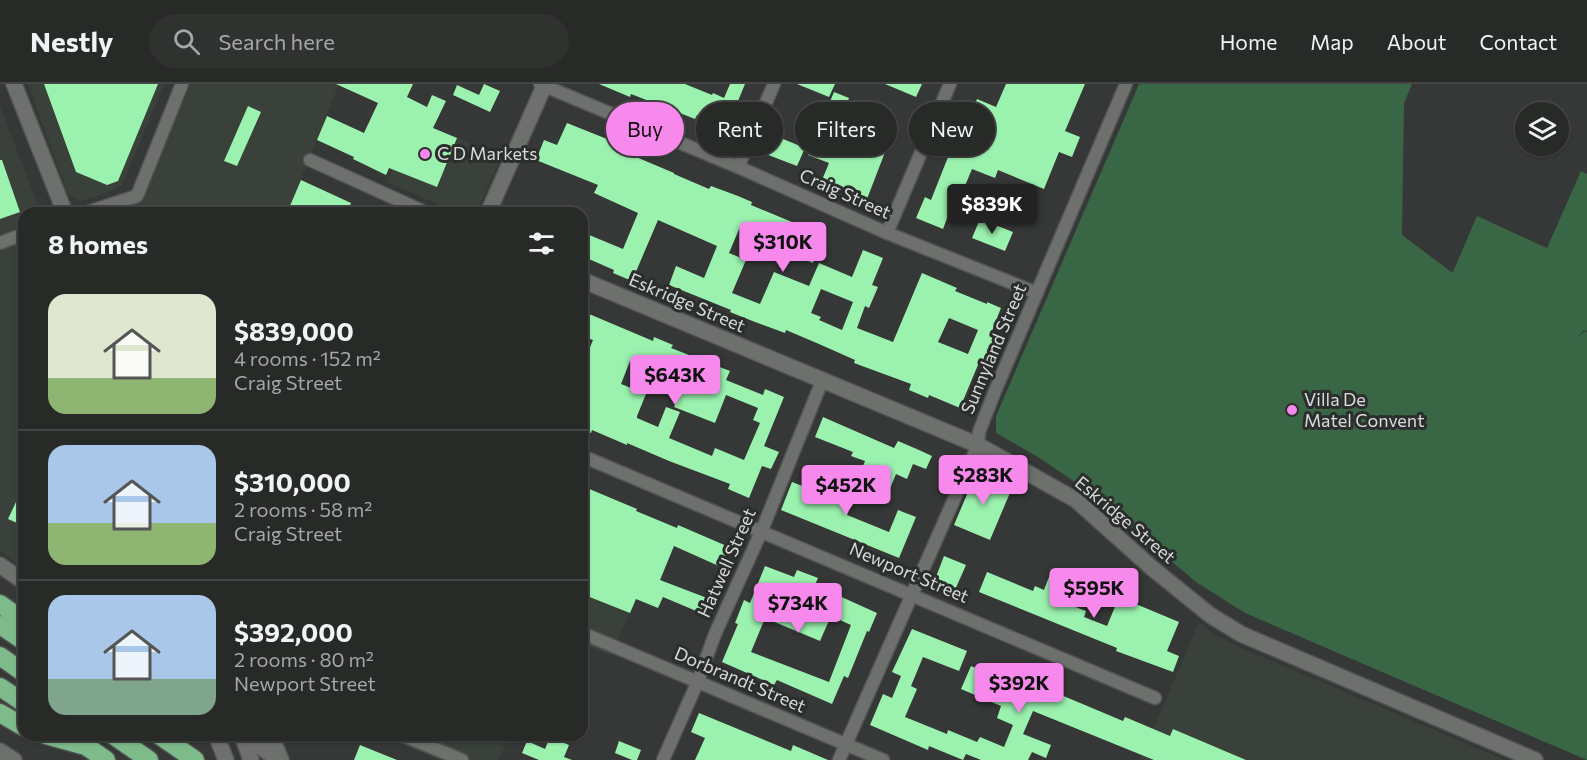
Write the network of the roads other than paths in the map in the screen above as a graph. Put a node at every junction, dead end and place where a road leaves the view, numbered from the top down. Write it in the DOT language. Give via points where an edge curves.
graph roads {
  1 [pos="14,84"];
  2 [pos="182,84"];
  3 [pos="774,84"];
  4 [pos="950,84"];
  5 [pos="1126,84"];
  6 [pos="543,85"];
  7 [pos="310,160"];
  8 [pos="738,167"];
  9 [pos="62,207"];
  10 [pos="103,207"];
  11 [pos="414,207"];
  12 [pos="491,207"];
  13 [pos="887,233"];
  14 [pos="18,236"];
  15 [pos="0,243"];
  16 [pos="588,283"];
  17 [pos="1037,293"];
  18 [pos="822,381"];
  19 [pos="978,445"];
  20 [pos="588,458"];
  21 [pos="762,530"];
  22 [pos="0,566"];
  23 [pos="18,578"];
  24 [pos="912,594"];
  25 [pos="0,604"];
  26 [pos="18,617"];
  27 [pos="0,625"];
  28 [pos="588,635"];
  29 [pos="18,637"];
  30 [pos="0,656"];
  31 [pos="18,669"];
  32 [pos="698,681"];
  33 [pos="0,687"];
  34 [pos="1155,698"];
  35 [pos="18,700"];
  36 [pos="0,713"];
  37 [pos="18,724"];
  38 [pos="66,741"];
  39 [pos="78,741"];
  40 [pos="122,741"];
  41 [pos="168,741"];
  42 [pos="218,741"];
  43 [pos="244,741"];
  44 [pos="251,741"];
  45 [pos="273,741"];
  46 [pos="416,741"];
  47 [pos="846,744"];
  48 [pos="87,747"];
  49 [pos="0,750"];
  50 [pos="14,760"];
  51 [pos="106,760"];
  52 [pos="149,760"];
  53 [pos="195,760"];
  54 [pos="226,760"];
  55 [pos="251,760"];
  56 [pos="280,760"];
  57 [pos="462,760"];
  58 [pos="663,760"];
  59 [pos="838,760"];
  60 [pos="883,760"];
  61 [pos="1535,760"];
  1 -- 9 [label="street"];
  2 -- 10 [label="street" via="137,196"];
  3 -- 8 [label="street"];
  4 -- 13 [label="street"];
  5 -- 17 [label="street, Sunnyland Street"];
  6 -- 8 [label="street, Craig Street"];
  6 -- 12 [label="street"];
  7 -- 11 [label="street"];
  8 -- 13 [label="street, Craig Street"];
  13 -- 17 [label="street, Craig Street"];
  14 -- 15 [label="street"];
  16 -- 18 [label="street, Eskridge Street"];
  17 -- 19 [label="street, Sunnyland Street" via="979,432"];
  18 -- 19 [label="street, Eskridge Street"];
  18 -- 21 [label="street, Hatwell Street"];
  19 -- 24 [label="street, Sunnyland Street"];
  19 -- 61 [label="street, Eskridge Street" via="1076,500 1152,568 1210,615 1241,634"];
  20 -- 21 [label="street, Newport Street"];
  21 -- 24 [label="street, Newport Street"];
  21 -- 32 [label="street, Hatwell Street"];
  22 -- 23 [label="street"];
  24 -- 34 [label="street, Newport Street"];
  24 -- 47 [label="street, Sunnyland Street"];
  25 -- 26 [label="highway"];
  27 -- 29 [label="highway"];
  28 -- 32 [label="street, Dorbrandt Street"];
  30 -- 31 [label="highway"];
  32 -- 47 [label="street, Dorbrandt Street"];
  32 -- 58 [label="street, Hatwell Street"];
  33 -- 35 [label="highway"];
  36 -- 37 [label="highway"];
  38 -- 48 [label="highway"];
  39 -- 48 [label="highway"];
  40 -- 52 [label="highway"];
  41 -- 53 [label="highway"];
  42 -- 54 [label="street"];
  43 -- 55 [label="street"];
  44 -- 56 [label="street"];
  45 -- 56 [label="street"];
  46 -- 57 [label="street"];
  47 -- 59 [label="street, Sunnyland Street"];
  47 -- 60 [label="street, Dorbrandt Street"];
  48 -- 51 [label="highway"];
  49 -- 50 [label="street"];
}
